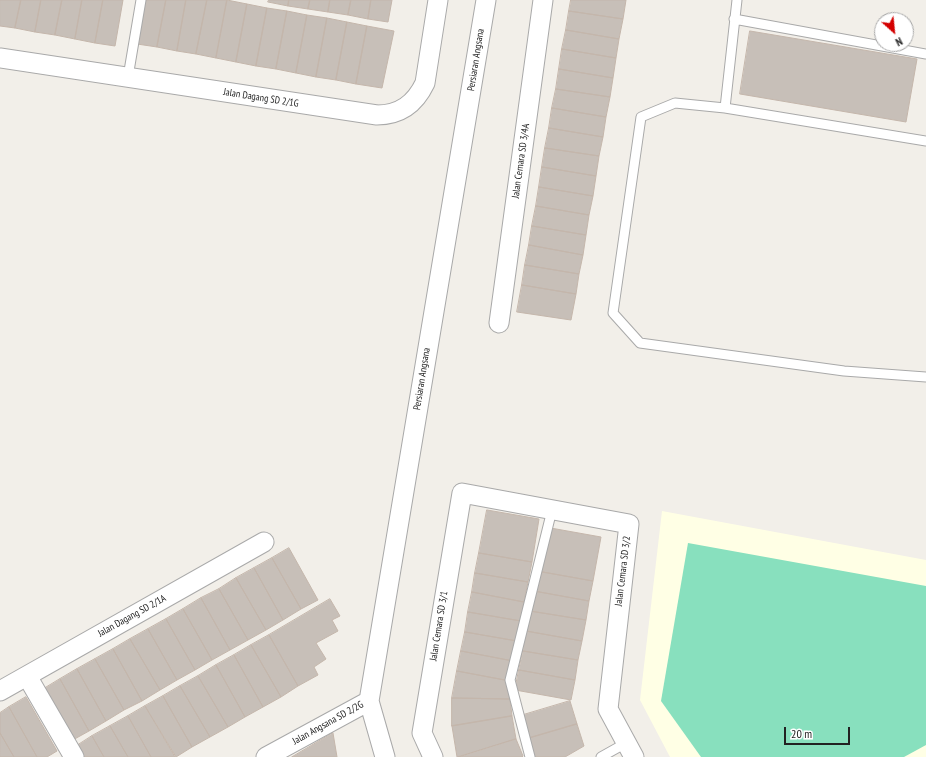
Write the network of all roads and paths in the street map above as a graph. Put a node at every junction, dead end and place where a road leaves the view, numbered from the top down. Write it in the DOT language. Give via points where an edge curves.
graph roads {
  1 [pos="141,0"];
  2 [pos="438,0"];
  3 [pos="486,0"];
  4 [pos="543,0"];
  5 [pos="736,0"];
  6 [pos="734,19"];
  7 [pos="926,54"];
  8 [pos="0,58"];
  9 [pos="128,77"];
  10 [pos="725,108"];
  11 [pos="926,142"];
  12 [pos="499,323"];
  13 [pos="926,377"];
  14 [pos="462,493"];
  15 [pos="552,510"];
  16 [pos="264,542"];
  17 [pos="27,676"];
  18 [pos="0,691"];
  19 [pos="369,701"];
  20 [pos="630,750"];
  21 [pos="74,757"];
  22 [pos="266,757"];
  23 [pos="385,757"];
  24 [pos="433,757"];
  25 [pos="530,757"];
  26 [pos="601,757"];
  1 -- 9 [label="lane"];
  2 -- 9 [label="street, Jalan Dagang SD 2/1G" via="425,83 413,102 393,113 377,115"];
  3 -- 19 [label="street, Persiaran Angsana"];
  4 -- 12 [label="street, Jalan Cemara SD 3/4A"];
  5 -- 6 [label="lane"];
  6 -- 7 [label="lane"];
  6 -- 10 [label="lane"];
  8 -- 9 [label="street, Jalan Dagang SD 2/1G"];
  10 -- 11 [label="lane"];
  10 -- 13 [label="lane" via="675,103 641,118 613,313 640,343 844,371"];
  14 -- 15 [label="street, Jalan Cemara SD 3/2"];
  14 -- 24 [label="street, Jalan Cemara SD 3/1" via="422,733"];
  15 -- 20 [label="street, Jalan Cemara SD 3/2" via="629,524 608,709"];
  15 -- 25 [label="lane" via="510,680"];
  16 -- 17 [label="street, Jalan Dagang SD 2/1A"];
  17 -- 18 [label="street, Jalan Dagang SD 2/1A"];
  17 -- 21 [label="street"];
  19 -- 22 [label="street, Jalan Angsana SD 2/2G"];
  19 -- 23 [label="street, Persiaran Angsana"];
  20 -- 26 [label="lane"];
}
